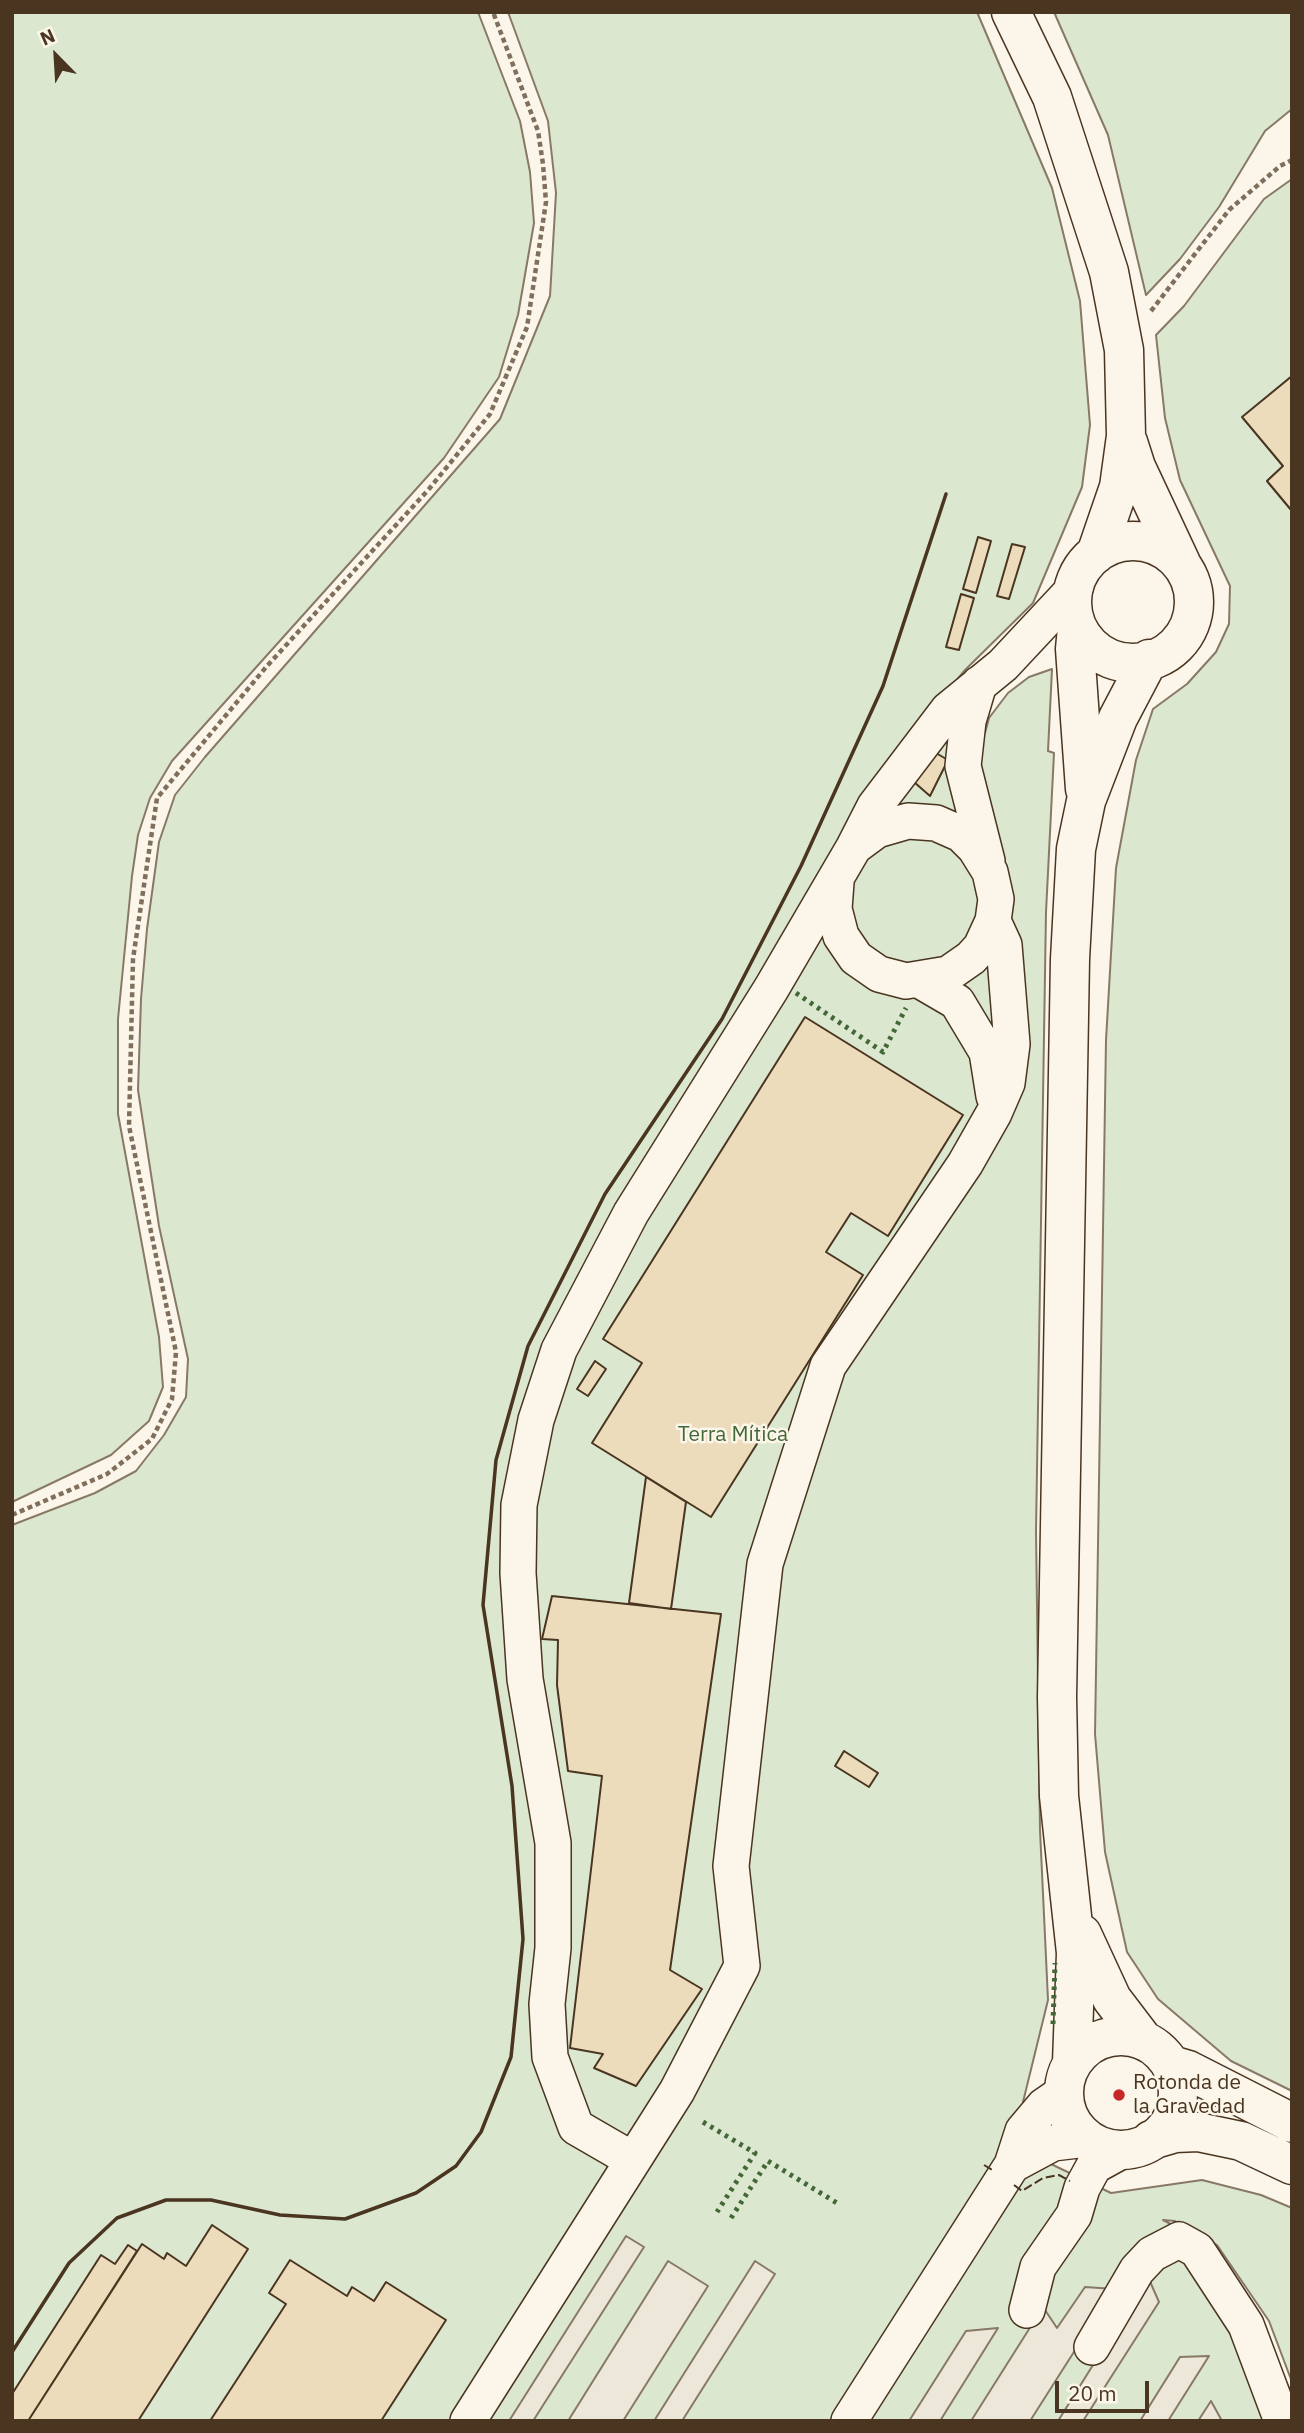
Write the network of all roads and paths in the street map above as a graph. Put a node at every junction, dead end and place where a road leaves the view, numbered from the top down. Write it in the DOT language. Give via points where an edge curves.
graph roads {
  1 [pos="493,12"];
  2 [pos="1011,12"];
  3 [pos="1292,160"];
  4 [pos="1120,328"];
  5 [pos="1126,436"];
  6 [pos="1096,554"];
  7 [pos="1181,563"];
  8 [pos="1075,588"];
  9 [pos="1081,641"];
  10 [pos="1149,659"];
  11 [pos="991,675"];
  12 [pos="1086,801"];
  13 [pos="854,847"];
  14 [pos="990,872"];
  15 [pos="836,882"];
  16 [pos="993,921"];
  17 [pos="921,981"];
  18 [pos="994,1114"];
  19 [pos="12,1515"];
  20 [pos="1074,1908"];
  21 [pos="1157,2053"];
  22 [pos="1067,2078"];
  23 [pos="1292,2123"];
  24 [pos="1121,2143"];
  25 [pos="633,2160"];
  26 [pos="1012,2165"];
  27 [pos="1292,2165"];
  28 [pos="1027,2310"];
  29 [pos="1092,2347"];
  30 [pos="468,2421"];
  31 [pos="849,2421"];
  32 [pos="1282,2421"];
  1 -- 19 [label="path" via="538,131 543,164 546,202 527,327 490,414 157,798 133,959 129,1126 176,1352 172,1399 152,1439 107,1474"];
  2 -- 4 [label="main road" via="1052,97 1109,272"];
  3 -- 4 [label="path" via="1229,210 1151,312"];
  4 -- 5 [label="main road"];
  5 -- 6 [label="main road" via="1119,487"];
  5 -- 7 [label="main road"];
  6 -- 7 [label="main road" via="1118,542 1140,541 1164,549"];
  6 -- 8 [label="main road" via="1082,567"];
  7 -- 10 [label="main road" via="1193,589 1191,623 1181,640"];
  8 -- 9 [label="main road" via="1072,597"];
  8 -- 11 [label="lane"];
  9 -- 10 [label="main road" via="1106,657 1127,662"];
  9 -- 11 [label="lane"];
  9 -- 12 [label="main road"];
  10 -- 12 [label="main road" via="1118,718"];
  11 -- 13 [label="lane" via="948,710 875,806"];
  11 -- 14 [label="lane" via="968,721 963,766"];
  12 -- 20 [label="main road" via="1076,849 1070,959 1057,1697 1059,1796"];
  13 -- 14 [label="lane" via="877,830 908,821 936,823 961,834"];
  13 -- 15 [label="lane"];
  14 -- 16 [label="lane" via="996,899"];
  15 -- 17 [label="lane" via="834,909 841,936 856,958 879,974"];
  15 -- 25 [label="lane" via="631,1213 559,1350 536,1420 519,1505 525,1679 553,1843 553,1948 547,2004 550,2057 576,2127"];
  16 -- 17 [label="lane" via="971,958 948,974"];
  16 -- 18 [label="lane" via="1004,945 1012,1044 1007,1083"];
  17 -- 18 [label="lane" via="957,1002 987,1052"];
  18 -- 25 [label="lane" via="828,1366 765,1564 732,1866 742,1966 677,2091"];
  20 -- 21 [label="main road" via="1112,1999"];
  20 -- 22 [label="main road" via="1077,1992"];
  21 -- 22 [label="main road" via="1128,2036 1096,2041 1082,2050"];
  21 -- 23 [label="main road"];
  21 -- 24 [label="main road" via="1177,2081 1173,2115"];
  22 -- 24 [label="main road" via="1070,2119"];
  22 -- 26 [label="lane" via="1023,2131"];
  24 -- 26 [label="lane" via="1053,2143"];
  24 -- 27 [label="main road" via="1198,2132 1241,2141"];
  24 -- 28 [label="lane" via="1094,2166 1074,2215 1038,2267"];
  25 -- 30 [label="lane"];
  26 -- 31 [label="lane"];
  29 -- 32 [label="lane" via="1138,2270 1152,2254 1179,2240 1197,2250 1246,2325"];
}
